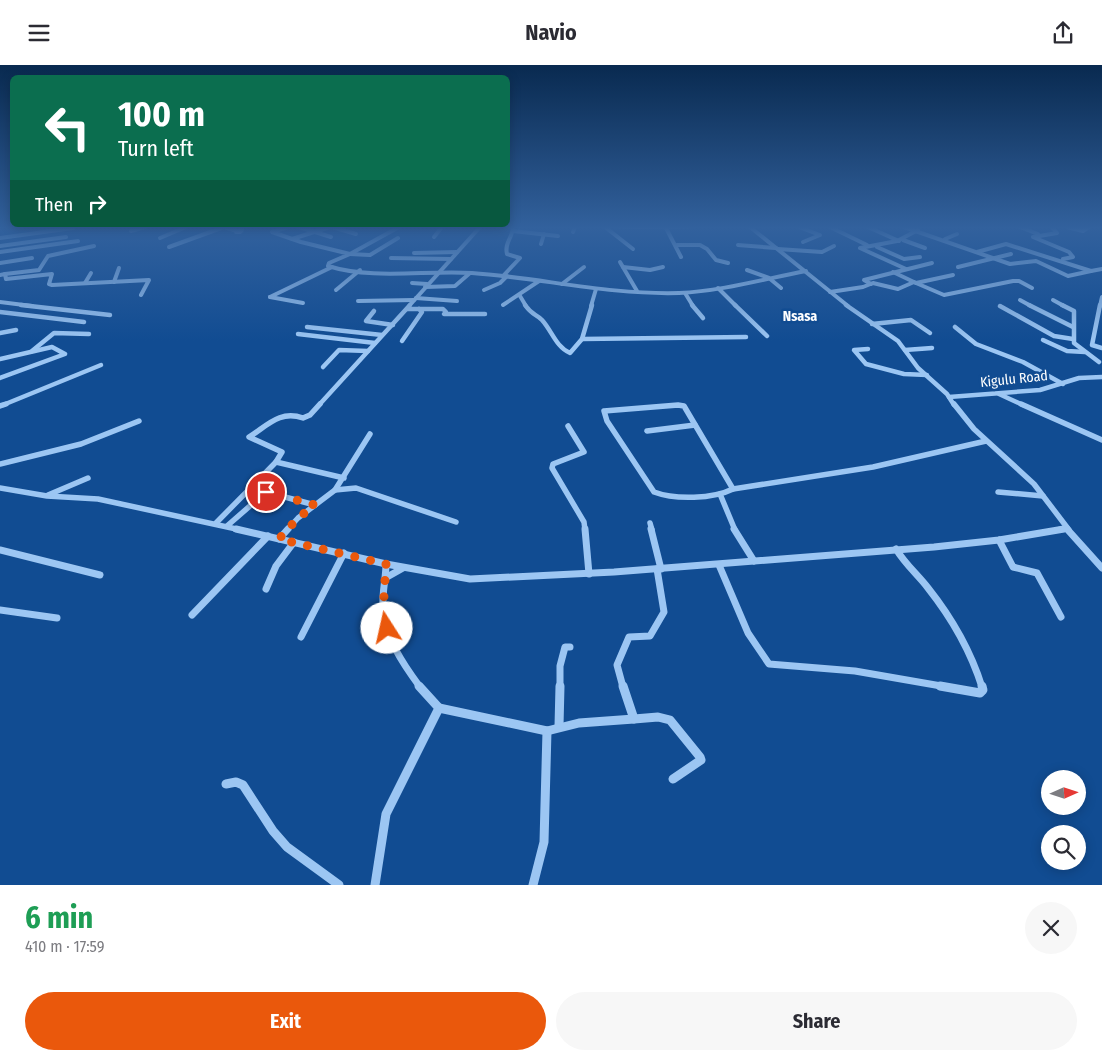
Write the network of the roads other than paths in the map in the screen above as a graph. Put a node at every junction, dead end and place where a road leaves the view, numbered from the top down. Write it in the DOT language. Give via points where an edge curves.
graph roads {
  1 [pos="44,265"];
  2 [pos="328,265"];
  3 [pos="445,265"];
  4 [pos="514,265"];
  5 [pos="798,265"];
  6 [pos="897,265"];
  7 [pos="922,265"];
  8 [pos="965,265"];
  9 [pos="1045,265"];
  10 [pos="1075,265"];
  11 [pos="332,267"];
  12 [pos="584,267"];
  13 [pos="624,267"];
  14 [pos="663,267"];
  15 [pos="958,267"];
  16 [pos="119,268"];
  17 [pos="906,269"];
  18 [pos="1102,269"];
  19 [pos="747,270"];
  20 [pos="360,271"];
  21 [pos="439,271"];
  22 [pos="806,271"];
  23 [pos="1090,271"];
  24 [pos="893,272"];
  25 [pos="91,273"];
  26 [pos="470,273"];
  27 [pos="5,274"];
  28 [pos="0,275"];
  29 [pos="953,275"];
  30 [pos="505,276"];
  31 [pos="769,278"];
  32 [pos="539,281"];
  33 [pos="114,282"];
  34 [pos="85,283"];
  35 [pos="412,283"];
  36 [pos="915,283"];
  37 [pos="562,284"];
  38 [pos="871,284"];
  39 [pos="426,286"];
  40 [pos="781,287"];
  41 [pos="718,288"];
  42 [pos="1032,288"];
  43 [pos="596,289"];
  44 [pos="484,290"];
  45 [pos="336,291"];
  46 [pos="637,291"];
  47 [pos="830,292"];
  48 [pos="685,293"];
  49 [pos="141,295"];
  50 [pos="520,296"];
  51 [pos="1102,297"];
  52 [pos="415,299"];
  53 [pos="1020,300"];
  54 [pos="1053,300"];
  55 [pos="358,301"];
  56 [pos="457,301"];
  57 [pos="0,302"];
  58 [pos="303,303"];
  59 [pos="503,305"];
  60 [pos="1000,306"];
  61 [pos="407,309"];
  62 [pos="419,309"];
  63 [pos="374,311"];
  64 [pos="0,312"];
  65 [pos="444,314"];
  66 [pos="486,314"];
  67 [pos="110,315"];
  68 [pos="703,318"];
  69 [pos="439,320"];
  70 [pos="84,323"];
  71 [pos="872,324"];
  72 [pos="393,325"];
  73 [pos="307,327"];
  74 [pos="955,327"];
  75 [pos="1074,327"];
  76 [pos="16,330"];
  77 [pos="0,333"];
  78 [pos="930,333"];
  79 [pos="298,334"];
  80 [pos="89,335"];
  81 [pos="382,335"];
  82 [pos="767,336"];
  83 [pos="746,337"];
  84 [pos="582,339"];
  85 [pos="1073,339"];
  86 [pos="1042,340"];
  87 [pos="402,341"];
  88 [pos="375,343"];
  89 [pos="932,348"];
  90 [pos="1102,348"];
  91 [pos="868,349"];
  92 [pos="905,350"];
  93 [pos="32,351"];
  94 [pos="368,351"];
  95 [pos="1085,352"];
  96 [pos="0,359"];
  97 [pos="1101,361"];
  98 [pos="101,365"];
  99 [pos="323,367"];
  100 [pos="927,375"];
  101 [pos="1102,377"];
  102 [pos="0,378"];
  103 [pos="1063,384"];
  104 [pos="997,393"];
  105 [pos="949,397"];
  106 [pos="1,405"];
  107 [pos="139,421"];
  108 [pos="695,425"];
  109 [pos="568,426"];
  110 [pos="647,431"];
  111 [pos="370,434"];
  112 [pos="1102,440"];
  113 [pos="986,441"];
  114 [pos="276,462"];
  115 [pos="0,464"];
  116 [pos="88,478"];
  117 [pos="344,478"];
  118 [pos="0,488"];
  119 [pos="252,488"];
  120 [pos="733,489"];
  121 [pos="335,490"];
  122 [pos="266,492"];
  123 [pos="998,492"];
  124 [pos="720,494"];
  125 [pos="47,496"];
  126 [pos="1043,496"];
  127 [pos="315,505"];
  128 [pos="456,522"];
  129 [pos="216,523"];
  130 [pos="650,523"];
  131 [pos="227,526"];
  132 [pos="1067,529"];
  133 [pos="268,536"];
  134 [pos="279,539"];
  135 [pos="999,540"];
  136 [pos="294,542"];
  137 [pos="896,549"];
  138 [pos="0,550"];
  139 [pos="344,553"];
  140 [pos="754,561"];
  141 [pos="386,564"];
  142 [pos="720,565"];
  143 [pos="403,567"];
  144 [pos="1102,568"];
  145 [pos="659,569"];
  146 [pos="589,574"];
  147 [pos="100,575"];
  148 [pos="387,577"];
  149 [pos="266,589"];
  150 [pos="0,610"];
  151 [pos="192,615"];
  152 [pos="1062,617"];
  153 [pos="57,618"];
  154 [pos="301,637"];
  155 [pos="570,647"];
  156 [pos="439,708"];
  157 [pos="634,719"];
  158 [pos="559,726"];
  159 [pos="547,731"];
  160 [pos="673,779"];
  161 [pos="226,784"];
  162 [pos="339,885"];
  163 [pos="375,885"];
  164 [pos="534,885"];
  1 -- 27 [label="street" via="39,270"];
  2 -- 11 [label="street"];
  3 -- 21 [label="street"];
  4 -- 30 [label="street"];
  5 -- 22 [label="street"];
  6 -- 17 [label="street"];
  7 -- 17 [label="street"];
  8 -- 15 [label="street"];
  9 -- 23 [label="street" via="1068,276"];
  10 -- 23 [label="street"];
  11 -- 20 [label="street"];
  11 -- 58 [label="street" via="270,296"];
  12 -- 37 [label="street"];
  13 -- 14 [label="street" via="650,270"];
  13 -- 46 [label="street"];
  16 -- 33 [label="street"];
  17 -- 24 [label="street"];
  18 -- 23 [label="street"];
  19 -- 31 [label="street"];
  20 -- 21 [label="street"];
  20 -- 45 [label="street"];
  21 -- 26 [label="street"];
  21 -- 39 [label="street"];
  22 -- 31 [label="street"];
  22 -- 47 [label="street"];
  24 -- 36 [label="street"];
  24 -- 38 [label="street" via="864,280"];
  25 -- 34 [label="street"];
  26 -- 30 [label="street"];
  26 -- 39 [label="street" via="457,287"];
  27 -- 28 [label="street"];
  27 -- 34 [label="street" via="8,279 52,274 50,285"];
  29 -- 36 [label="street"];
  30 -- 32 [label="street"];
  30 -- 44 [label="street" via="500,283"];
  31 -- 40 [label="street"];
  31 -- 41 [label="street"];
  32 -- 37 [label="street"];
  32 -- 50 [label="street"];
  33 -- 34 [label="street"];
  33 -- 49 [label="street" via="149,280"];
  35 -- 39 [label="street"];
  36 -- 38 [label="street" via="898,289"];
  36 -- 42 [label="street" via="944,295 1011,281 1019,281"];
  37 -- 43 [label="street"];
  38 -- 47 [label="street"];
  39 -- 52 [label="street"];
  41 -- 48 [label="street"];
  41 -- 82 [label="street"];
  43 -- 46 [label="street"];
  43 -- 84 [label="street"];
  46 -- 48 [label="street"];
  47 -- 71 [label="street"];
  48 -- 68 [label="street"];
  50 -- 59 [label="street"];
  50 -- 84 [label="street" via="563,350 572,352"];
  51 -- 90 [label="street" via="1092,345"];
  52 -- 55 [label="street"];
  52 -- 56 [label="street"];
  52 -- 61 [label="street"];
  53 -- 75 [label="street"];
  54 -- 75 [label="street" via="1074,311"];
  57 -- 67 [label="street"];
  60 -- 85 [label="street" via="1054,336"];
  61 -- 62 [label="street"];
  61 -- 72 [label="street"];
  62 -- 65 [label="street" via="445,309"];
  62 -- 87 [label="street" via="422,312"];
  63 -- 72 [label="street" via="367,321"];
  64 -- 70 [label="street"];
  65 -- 66 [label="street"];
  65 -- 69 [label="street"];
  71 -- 78 [label="street" via="911,320"];
  71 -- 92 [label="street" via="894,338"];
  72 -- 81 [label="street"];
  73 -- 81 [label="street"];
  74 -- 103 [label="street" via="991,353 1017,360"];
  75 -- 85 [label="street"];
  76 -- 77 [label="street"];
  79 -- 88 [label="street"];
  80 -- 93 [label="street" via="54,333"];
  81 -- 88 [label="street"];
  83 -- 84 [label="street"];
  85 -- 95 [label="street"];
  86 -- 95 [label="street" via="1065,351"];
  88 -- 94 [label="street"];
  89 -- 92 [label="street"];
  91 -- 100 [label="street" via="854,350 866,364 904,374"];
  92 -- 100 [label="street"];
  93 -- 96 [label="street"];
  93 -- 102 [label="street" via="52,347 65,354"];
  94 -- 99 [label="street" via="339,350"];
  94 -- 114 [label="street" via="308,417 288,413 251,435 250,439 282,452"];
  95 -- 97 [label="street"];
  98 -- 106 [label="street"];
  100 -- 105 [label="street"];
  101 -- 103 [label="street, Kigulu Road" via="1079,378"];
  103 -- 104 [label="street, Kigulu Road" via="1040,390"];
  104 -- 105 [label="street, Kigulu Road"];
  104 -- 112 [label="street"];
  105 -- 113 [label="street" via="964,419"];
  107 -- 115 [label="street" via="74,446"];
  108 -- 110 [label="street"];
  108 -- 120 [label="street"];
  108 -- 124 [label="street" via="681,405 607,409 604,415 658,495"];
  109 -- 146 [label="street" via="584,452 552,467 584,522"];
  111 -- 117 [label="street"];
  113 -- 120 [label="street" via="873,467"];
  113 -- 126 [label="street" via="1025,474"];
  114 -- 117 [label="street"];
  114 -- 119 [label="street"];
  116 -- 125 [label="street"];
  117 -- 121 [label="street"];
  118 -- 125 [label="street"];
  119 -- 122 [label="street"];
  119 -- 129 [label="street"];
  120 -- 124 [label="street"];
  121 -- 127 [label="street"];
  121 -- 128 [label="street" via="356,488"];
  122 -- 127 [label="street"];
  122 -- 131 [label="street"];
  123 -- 126 [label="street"];
  124 -- 140 [label="street"];
  125 -- 129 [label="street" via="98,499"];
  126 -- 132 [label="street"];
  127 -- 134 [label="street"];
  129 -- 131 [label="street"];
  130 -- 145 [label="street"];
  131 -- 133 [label="street"];
  132 -- 135 [label="street"];
  132 -- 144 [label="street"];
  133 -- 134 [label="street"];
  133 -- 151 [label="street"];
  134 -- 136 [label="street"];
  135 -- 137 [label="street"];
  135 -- 152 [label="street" via="1013,567 1037,573"];
  136 -- 139 [label="street"];
  136 -- 149 [label="street" via="276,566"];
  137 -- 140 [label="street"];
  137 -- 142 [label="street" via="904,563 922,580 964,644 981,681 983,690 980,693 855,671 769,664 762,658 752,638"];
  138 -- 147 [label="street"];
  139 -- 141 [label="street"];
  139 -- 154 [label="street"];
  140 -- 142 [label="street"];
  141 -- 143 [label="street"];
  141 -- 148 [label="street"];
  142 -- 145 [label="street"];
  143 -- 146 [label="street" via="470,579"];
  143 -- 148 [label="street"];
  145 -- 146 [label="street"];
  145 -- 157 [label="street" via="663,616 650,637 629,637 618,661 617,670"];
  148 -- 156 [label="street" via="383,589 383,611 390,637 414,681"];
  150 -- 153 [label="street"];
  155 -- 158 [label="street" via="566,647 560,666"];
  156 -- 159 [label="street"];
  156 -- 163 [label="street" via="386,814"];
  157 -- 158 [label="street" via="592,720"];
  157 -- 160 [label="street" via="658,717 670,720 700,757 701,760"];
  158 -- 159 [label="street"];
  159 -- 164 [label="street" via="544,842"];
  161 -- 162 [label="street" via="236,782 243,785 272,831 287,847"];
}
